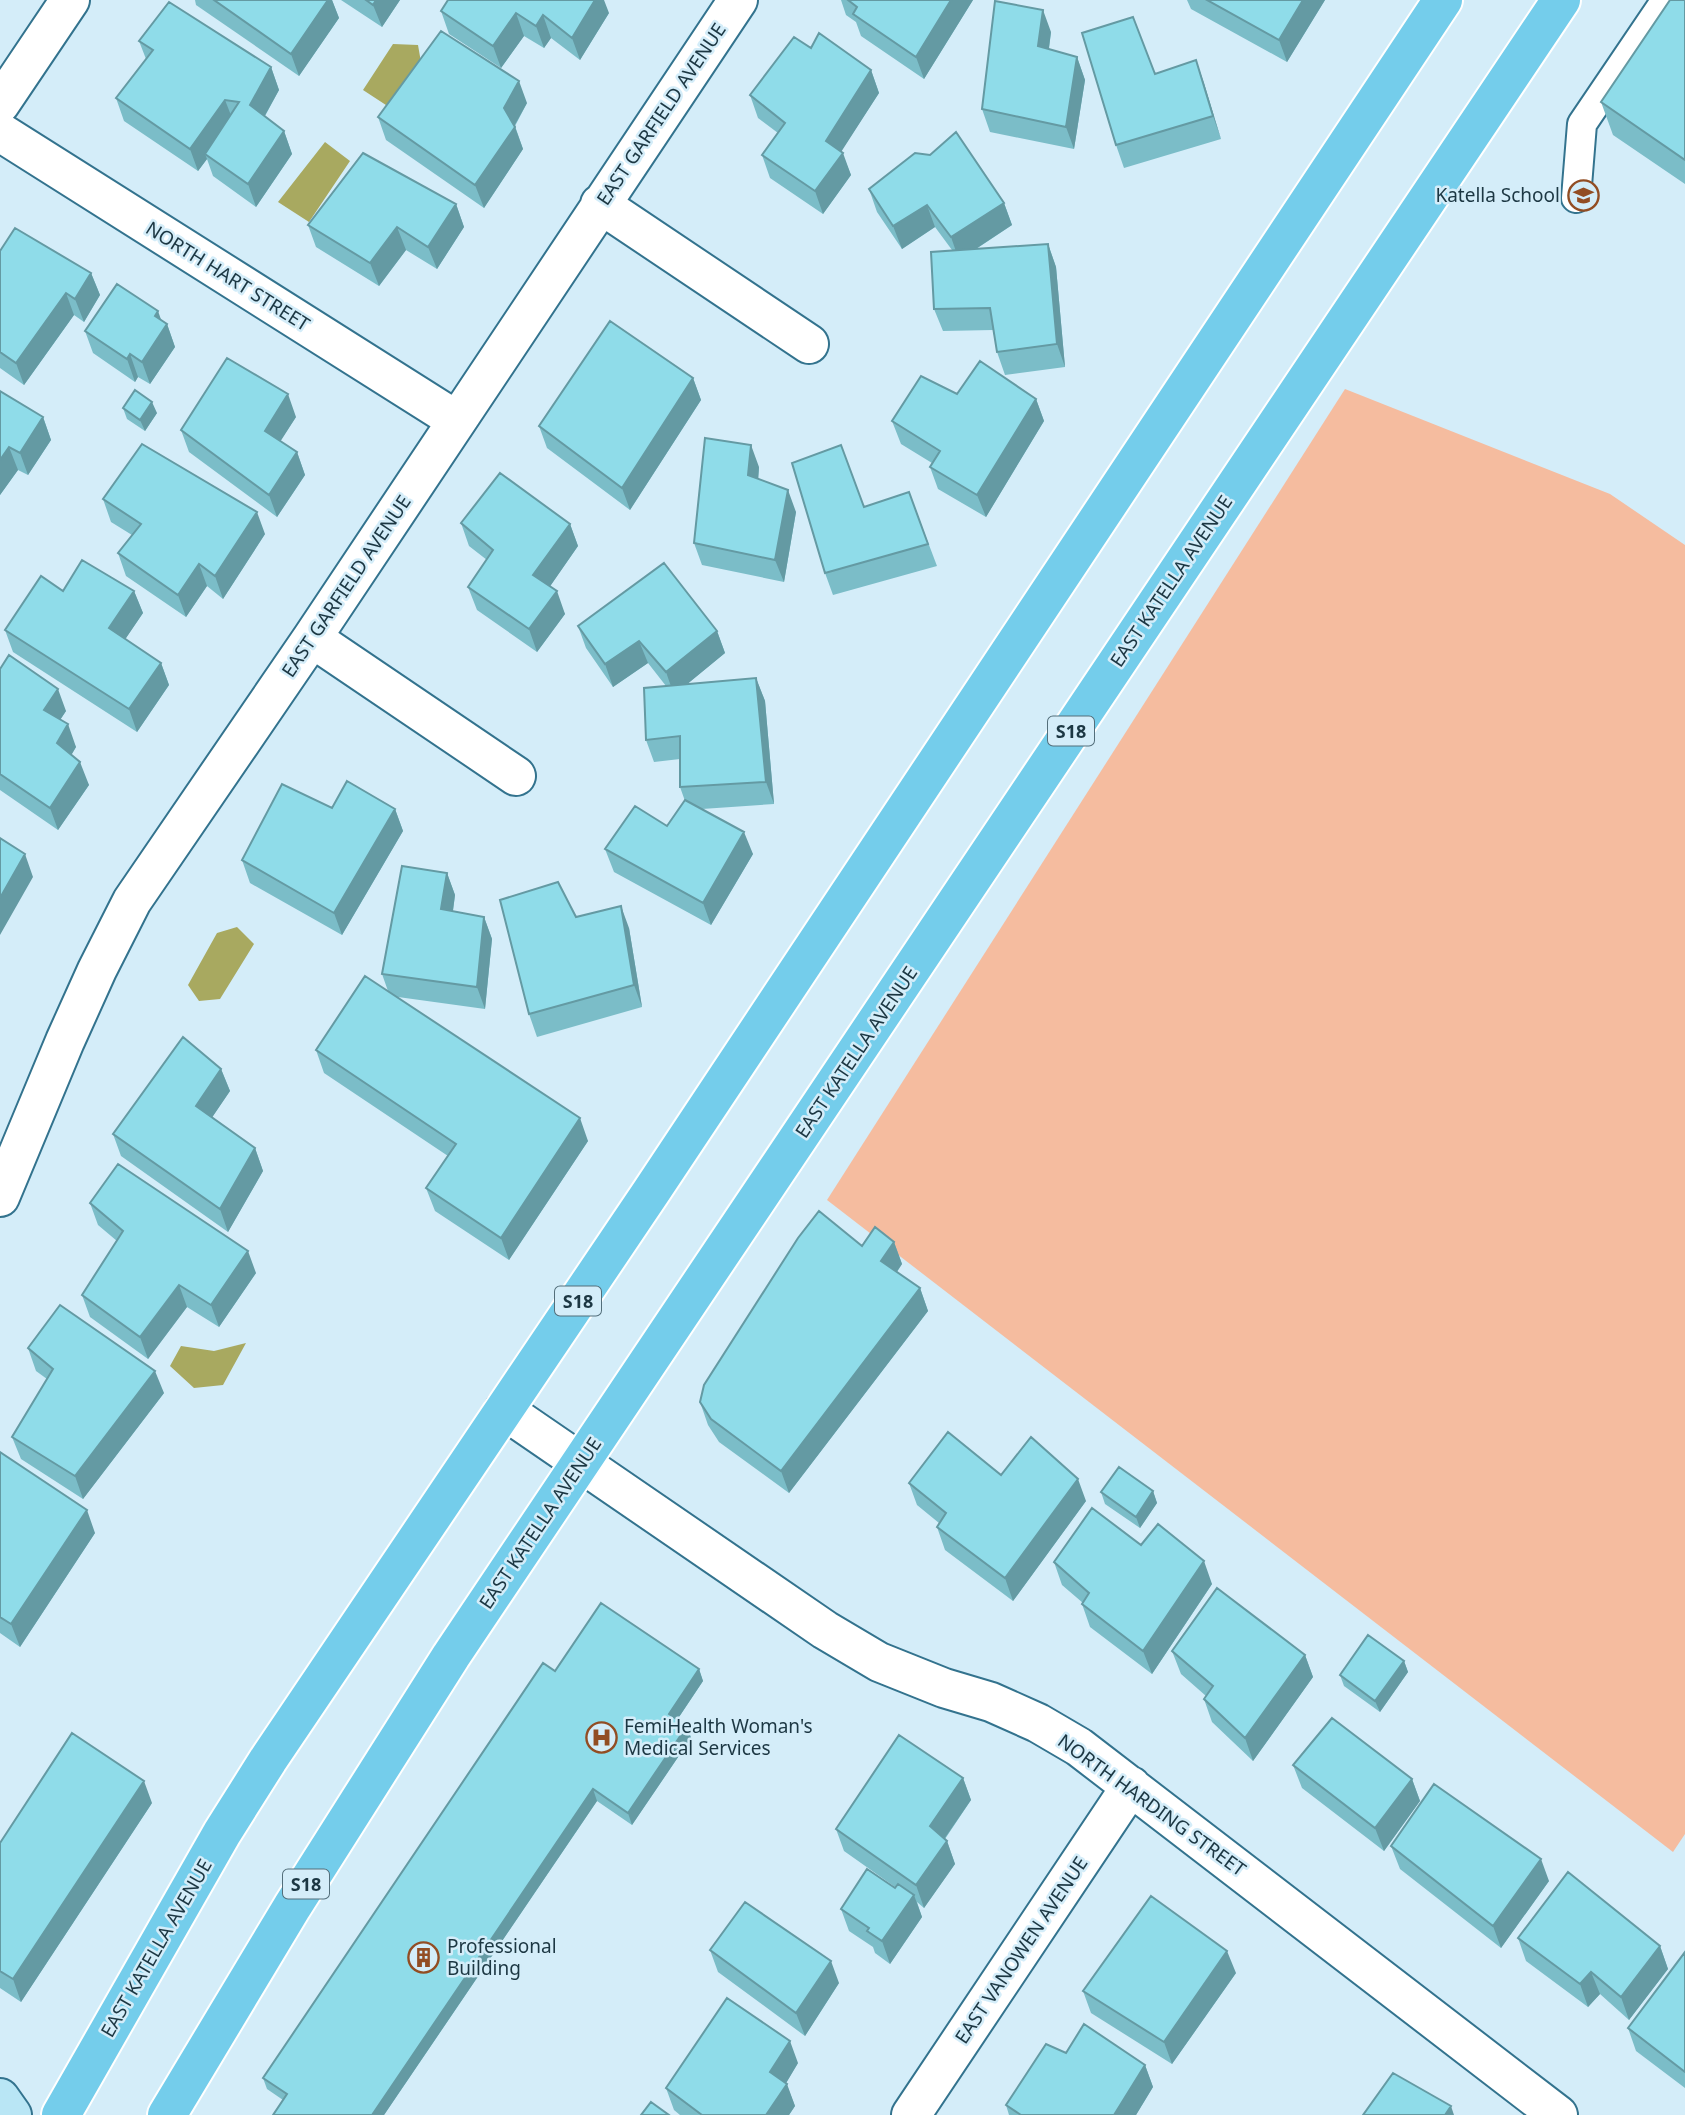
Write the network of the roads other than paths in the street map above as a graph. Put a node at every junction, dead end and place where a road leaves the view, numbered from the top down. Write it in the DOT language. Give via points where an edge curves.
graph roads {
  1 [pos="70,0"];
  2 [pos="737,0"];
  3 [pos="1443,0"];
  4 [pos="1561,0"];
  5 [pos="1666,0"];
  6 [pos="0,104"];
  7 [pos="0,132"];
  8 [pos="1576,198"];
  9 [pos="600,204"];
  10 [pos="809,344"];
  11 [pos="456,420"];
  12 [pos="312,639"];
  13 [pos="516,776"];
  14 [pos="0,1197"];
  15 [pos="504,1410"];
  16 [pos="580,1463"];
  17 [pos="1130,1786"];
  18 [pos="0,2098"];
  19 [pos="12,2115"];
  20 [pos="61,2115"];
  21 [pos="167,2115"];
  22 [pos="911,2115"];
  23 [pos="1558,2115"];
  1 -- 6 [label="street"];
  2 -- 9 [label="street, EAST GARFIELD AVENUE"];
  3 -- 15 [label="main road, EAST KATELLA AVENUE / S18"];
  4 -- 16 [label="main road, EAST KATELLA AVENUE / S18"];
  5 -- 8 [label="lane" via="1583,124"];
  7 -- 11 [label="street, NORTH HART STREET"];
  9 -- 10 [label="street"];
  9 -- 11 [label="street, EAST GARFIELD AVENUE"];
  11 -- 12 [label="street, EAST GARFIELD AVENUE"];
  12 -- 13 [label="street"];
  12 -- 14 [label="street, EAST GARFIELD AVENUE" via="132,901 65,1041"];
  15 -- 16 [label="street, NORTH HARDING STREET"];
  15 -- 20 [label="main road, EAST KATELLA AVENUE / S18" via="243,1799"];
  16 -- 17 [label="street, NORTH HARDING STREET" via="879,1662 1038,1723"];
  16 -- 21 [label="main road, EAST KATELLA AVENUE / S18" via="292,1907"];
  17 -- 22 [label="street, EAST VANOWEN AVENUE"];
  17 -- 23 [label="street, NORTH HARDING STREET"];
  18 -- 19 [label="street"];
}
